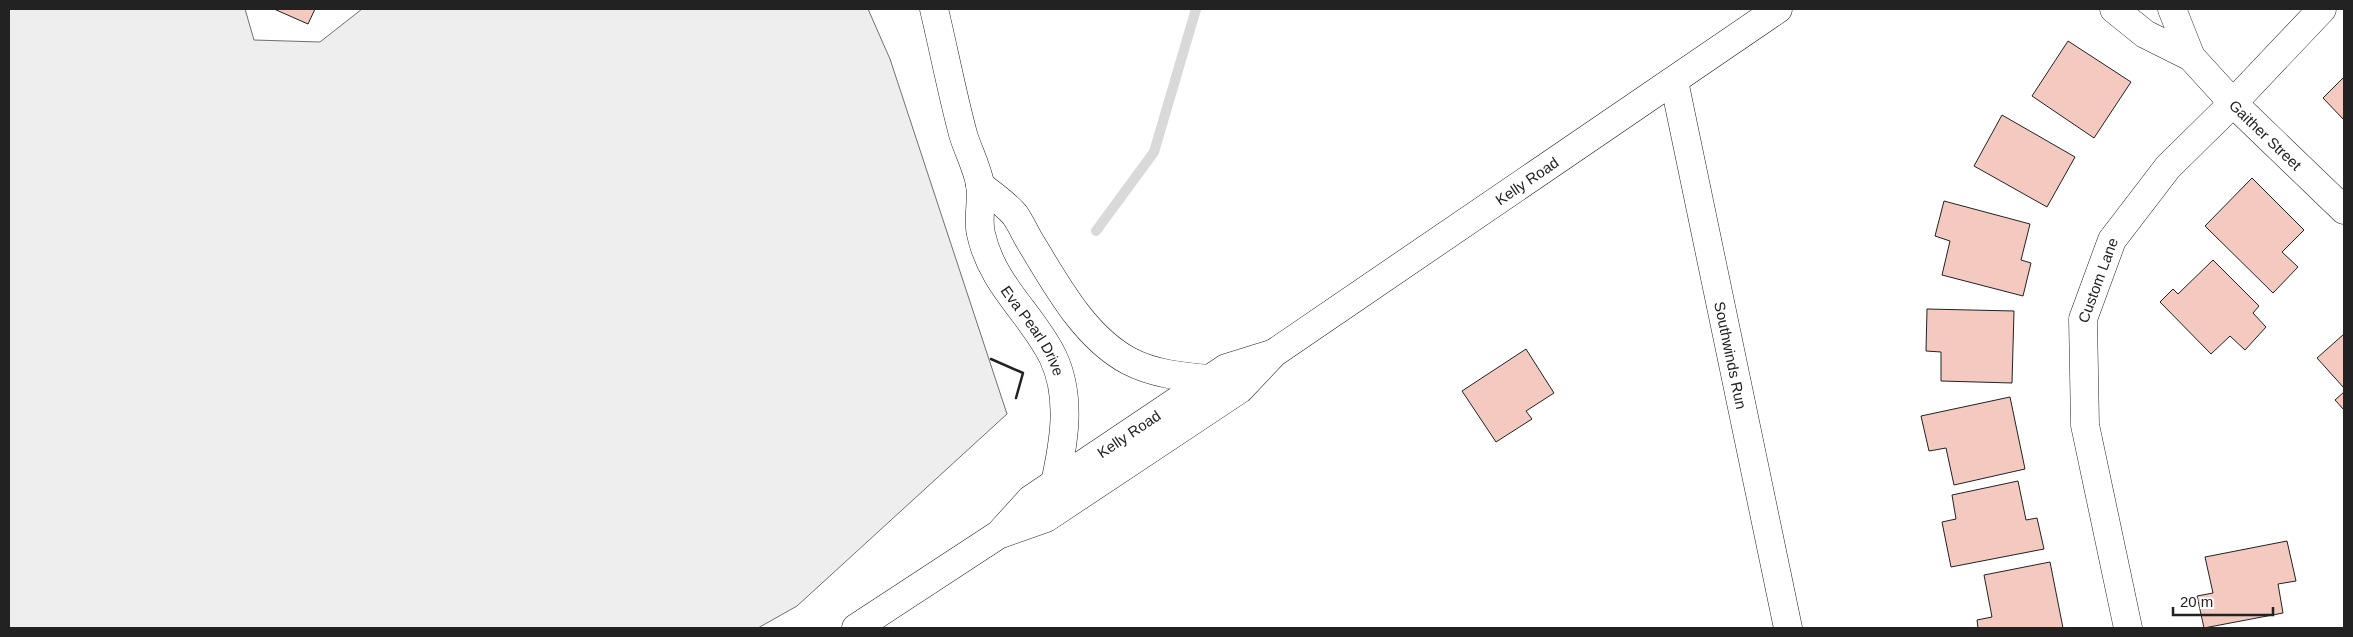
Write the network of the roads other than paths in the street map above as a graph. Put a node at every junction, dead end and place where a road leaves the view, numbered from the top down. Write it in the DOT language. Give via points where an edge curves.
graph roads {
  1 [pos="934,9"];
  2 [pos="1778,9"];
  3 [pos="2114,9"];
  4 [pos="2172,9"];
  5 [pos="2322,9"];
  6 [pos="2190,57"];
  7 [pos="1674,82"];
  8 [pos="2232,103"];
  9 [pos="980,185"];
  10 [pos="2344,210"];
  11 [pos="1274,353"];
  12 [pos="1211,379"];
  13 [pos="1055,483"];
  14 [pos="998,535"];
  15 [pos="856,628"];
  16 [pos="1788,628"];
  17 [pos="2128,628"];
  1 -- 9 [label="street, Eva Pearl Drive" via="955,101"];
  2 -- 7 [label="street, Kelly Road"];
  3 -- 6 [label="street, Gaither Street" via="2145,34"];
  4 -- 6 [label="street, Gaither Street"];
  5 -- 8 [label="street, Custom Lane"];
  6 -- 8 [label="street, Gaither Street"];
  7 -- 11 [label="street, Kelly Road"];
  7 -- 16 [label="street, Southwinds Run"];
  8 -- 10 [label="street, Gaither Street"];
  8 -- 17 [label="street, Custom Lane" via="2168,167 2112,240 2083,320 2085,425"];
  9 -- 12 [label="street" via="1014,214 1052,278 1087,326 1105,344 1129,361 1152,370"];
  9 -- 13 [label="street, Eva Pearl Drive" via="980,233 993,266 1009,296 1053,358 1061,380 1065,403 1064,430"];
  11 -- 12 [label="street, Kelly Road" via="1226,368"];
  11 -- 14 [label="street, Kelly Road" via="1240,389 1046,518"];
  12 -- 13 [label="street, Kelly Road"];
  13 -- 14 [label="street, Kelly Road" via="1031,499"];
  14 -- 15 [label="street, Kelly Road"];
}
